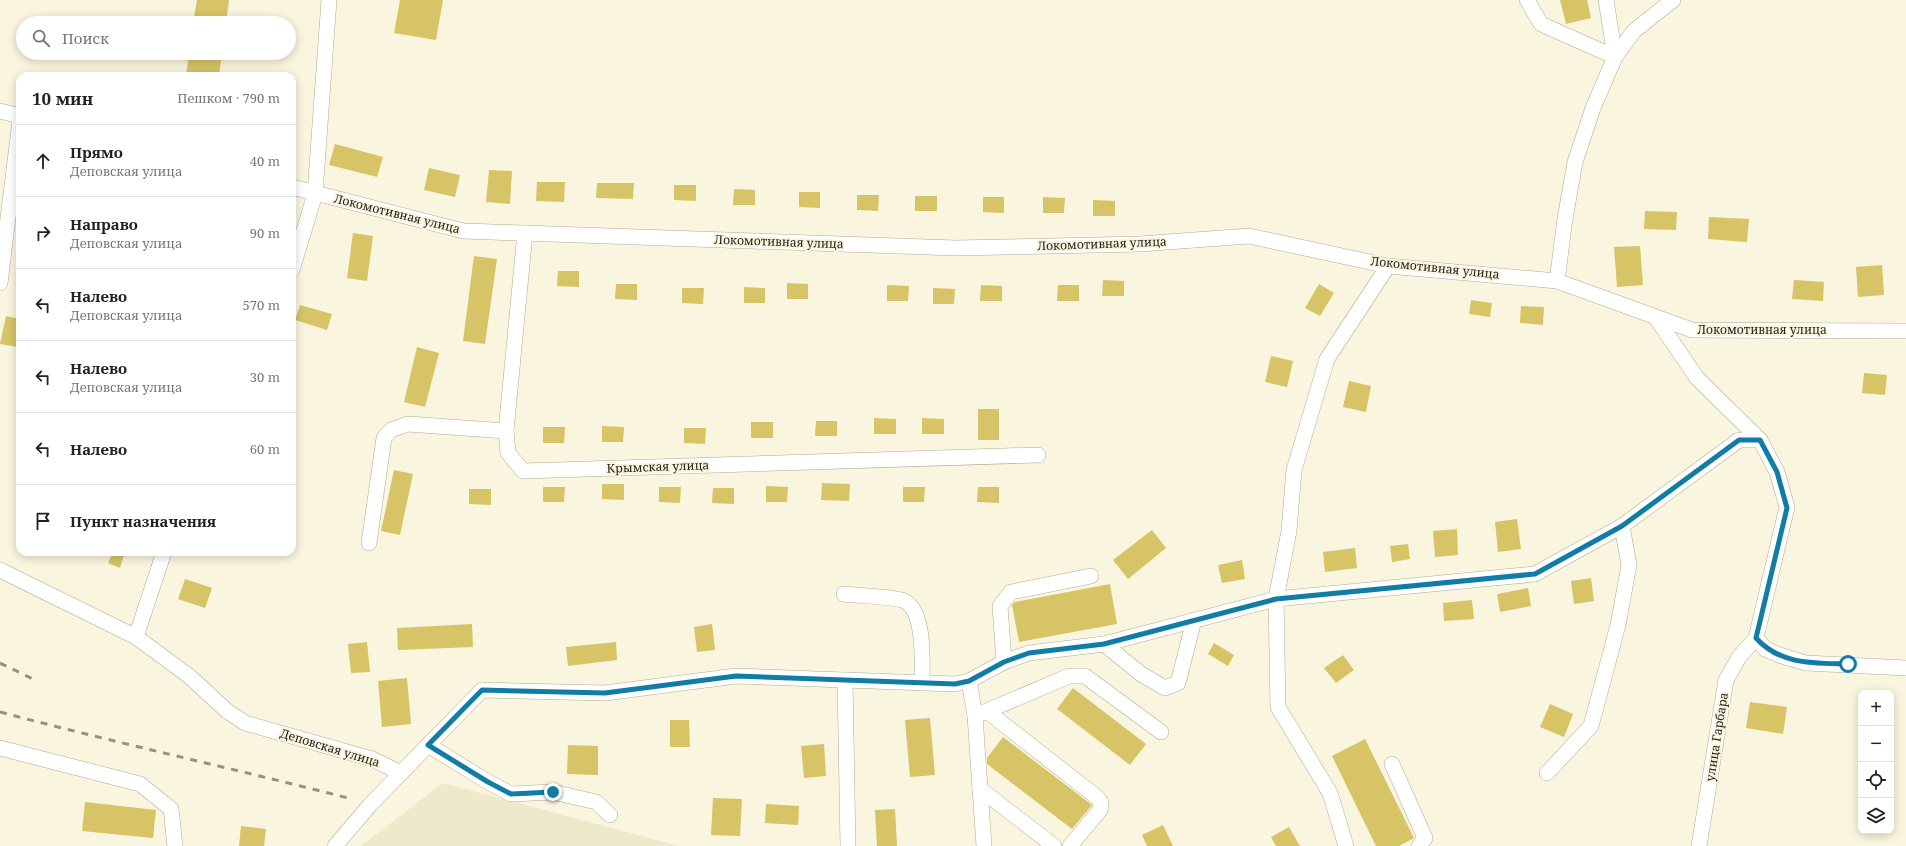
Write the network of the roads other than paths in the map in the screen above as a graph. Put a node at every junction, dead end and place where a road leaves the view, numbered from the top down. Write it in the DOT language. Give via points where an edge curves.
graph roads {
  1 [pos="329,0"];
  2 [pos="1527,0"];
  3 [pos="1606,0"];
  4 [pos="1673,0"];
  5 [pos="1615,58"];
  6 [pos="0,111"];
  7 [pos="16,115"];
  8 [pos="16,153"];
  9 [pos="296,188"];
  10 [pos="315,194"];
  11 [pos="525,233"];
  12 [pos="296,257"];
  13 [pos="1388,266"];
  14 [pos="1557,281"];
  15 [pos="0,283"];
  16 [pos="1656,318"];
  17 [pos="1906,331"];
  18 [pos="506,431"];
  19 [pos="1760,440"];
  20 [pos="1038,455"];
  21 [pos="1622,526"];
  22 [pos="369,543"];
  23 [pos="163,556"];
  24 [pos="0,570"];
  25 [pos="1090,576"];
  26 [pos="844,594"];
  27 [pos="1276,599"];
  28 [pos="1194,620"];
  29 [pos="136,637"];
  30 [pos="1756,638"];
  31 [pos="1104,644"];
  32 [pos="1004,662"];
  33 [pos="1906,668"];
  34 [pos="845,680"];
  35 [pos="969,681"];
  36 [pos="922,683"];
  37 [pos="981,714"];
  38 [pos="1161,732"];
  39 [pos="428,745"];
  40 [pos="0,748"];
  41 [pos="1392,764"];
  42 [pos="401,773"];
  43 [pos="1547,773"];
  44 [pos="980,789"];
  45 [pos="610,815"];
  46 [pos="175,846"];
  47 [pos="335,846"];
  48 [pos="848,846"];
  49 [pos="984,846"];
  50 [pos="1054,846"];
  51 [pos="1070,846"];
  52 [pos="1346,846"];
  53 [pos="1419,846"];
  54 [pos="1699,846"];
  1 -- 10 [label="street"];
  2 -- 5 [label="street" via="1541,24"];
  3 -- 5 [label="street"];
  4 -- 5 [label="street" via="1634,31"];
  5 -- 14 [label="street" via="1593,108 1575,162"];
  6 -- 7 [label="street"];
  8 -- 15 [label="street"];
  9 -- 10 [label="street, Локомотивная улица"];
  10 -- 11 [label="street, Локомотивная улица" via="463,231"];
  10 -- 12 [label="street"];
  11 -- 13 [label="street, Локомотивная улица" via="956,248 1140,244 1249,236"];
  11 -- 18 [label="street, Крымская улица"];
  13 -- 14 [label="street, Локомотивная улица"];
  13 -- 27 [label="street" via="1327,359 1294,470 1289,531"];
  14 -- 16 [label="street, Локомотивная улица"];
  16 -- 17 [label="street, Локомотивная улица" via="1692,330"];
  16 -- 19 [label="street" via="1697,378"];
  18 -- 20 [label="street, Крымская улица" via="508,453 523,471"];
  18 -- 22 [label="street" via="408,424 392,430 384,438"];
  19 -- 21 [label="street" via="1739,440"];
  19 -- 30 [label="street" via="1777,472 1787,508"];
  21 -- 27 [label="street" via="1535,574"];
  21 -- 43 [label="street" via="1629,565 1618,624 1591,726"];
  23 -- 29 [label="street"];
  24 -- 29 [label="street, Деповская улица"];
  25 -- 32 [label="street" via="1011,592 1000,606"];
  26 -- 36 [label="street" via="903,601 914,609 921,632"];
  27 -- 28 [label="street"];
  27 -- 52 [label="street" via="1278,707 1330,793"];
  28 -- 31 [label="street"];
  28 -- 31 [label="street" via="1178,683 1166,688 1141,674"];
  29 -- 42 [label="street, Деповская улица" via="190,676 227,711 244,723 372,759"];
  30 -- 33 [label="street" via="1766,649 1806,662"];
  30 -- 54 [label="street, улица Гарбара" via="1739,657 1726,680"];
  31 -- 32 [label="street" via="1029,653"];
  32 -- 35 [label="street"];
  34 -- 36 [label="street"];
  34 -- 39 [label="street" via="736,676 605,693 482,690"];
  34 -- 48 [label="street"];
  35 -- 36 [label="street" via="955,684"];
  35 -- 37 [label="street"];
  37 -- 38 [label="street" via="1069,676 1085,676"];
  37 -- 44 [label="street"];
  37 -- 51 [label="street" via="1098,798 1100,810"];
  39 -- 42 [label="street"];
  39 -- 45 [label="street" via="511,794 553,792 596,802"];
  40 -- 46 [label="street" via="140,784 171,809"];
  41 -- 53 [label="street" via="1425,838"];
  42 -- 47 [label="street"];
  44 -- 49 [label="street"];
  44 -- 50 [label="street"];
}
